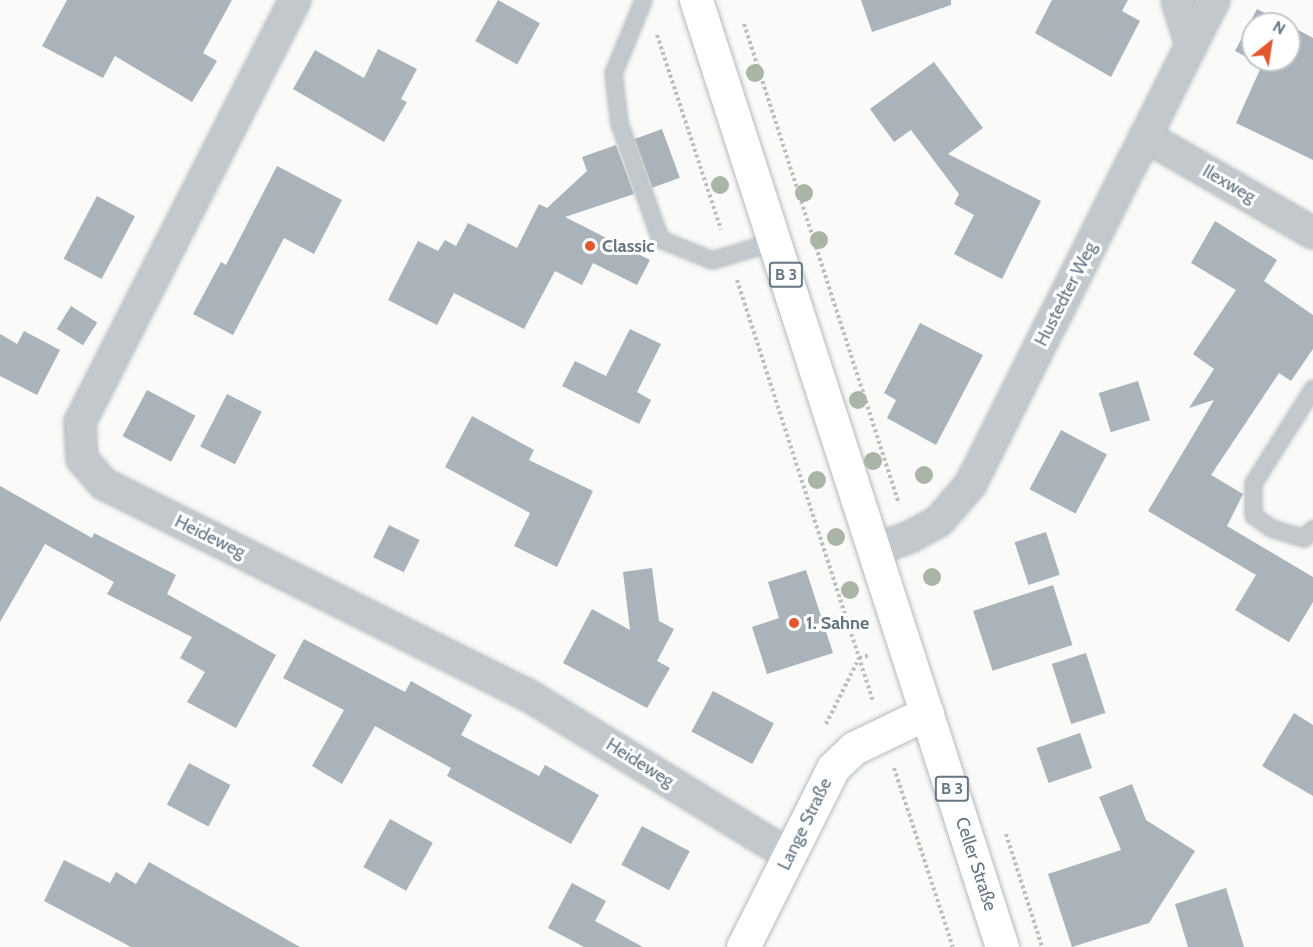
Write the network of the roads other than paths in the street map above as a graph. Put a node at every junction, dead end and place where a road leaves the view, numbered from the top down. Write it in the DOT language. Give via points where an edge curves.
graph roads {
  1 [pos="295,0"];
  2 [pos="643,0"];
  3 [pos="696,0"];
  4 [pos="1177,0"];
  5 [pos="1214,0"];
  6 [pos="1191,45"];
  7 [pos="1146,136"];
  8 [pos="1313,233"];
  9 [pos="775,241"];
  10 [pos="1313,388"];
  11 [pos="1313,528"];
  12 [pos="877,549"];
  13 [pos="927,713"];
  14 [pos="790,856"];
  15 [pos="743,947"];
  16 [pos="1002,947"];
  1 -- 14 [label="street, Heideweg" via="80,422 82,459 104,484 526,694"];
  2 -- 9 [label="lane" via="613,73 619,123 660,239 712,261"];
  3 -- 9 [label="main road, B 3"];
  4 -- 6 [label="street"];
  5 -- 6 [label="street, Hustedter Weg"];
  6 -- 7 [label="street, Hustedter Weg"];
  7 -- 8 [label="street, Ilexweg"];
  7 -- 12 [label="street, Hustedter Weg" via="970,485 939,521"];
  9 -- 12 [label="main road, B 3"];
  10 -- 11 [label="lane" via="1253,483 1253,515 1271,528 1304,538"];
  12 -- 13 [label="main road, Celler Straße / B 3"];
  13 -- 14 [label="main road, Lange Straße" via="854,748 833,768"];
  13 -- 16 [label="main road, Celler Straße / B 3"];
  14 -- 15 [label="main road, Lange Straße"];
}
